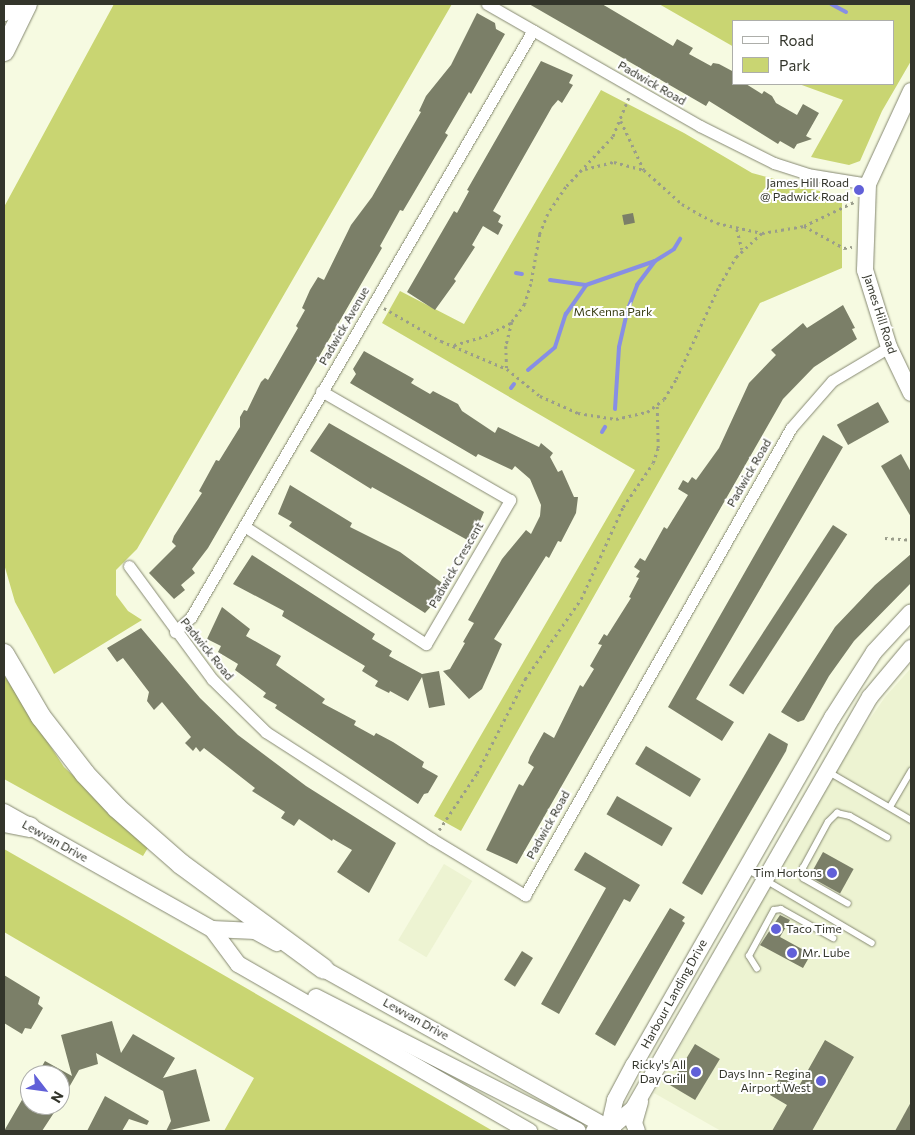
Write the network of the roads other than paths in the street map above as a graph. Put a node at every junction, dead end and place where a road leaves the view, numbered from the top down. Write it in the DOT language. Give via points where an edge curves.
graph roads {
  1 [pos="8,4"];
  2 [pos="27,4"];
  3 [pos="487,4"];
  4 [pos="4,11"];
  5 [pos="533,30"];
  6 [pos="4,51"];
  7 [pos="911,91"];
  8 [pos="868,184"];
  9 [pos="889,347"];
  10 [pos="321,391"];
  11 [pos="911,393"];
  12 [pos="244,526"];
  13 [pos="129,566"];
  14 [pos="911,612"];
  15 [pos="175,632"];
  16 [pos="911,648"];
  17 [pos="4,654"];
  18 [pos="827,770"];
  19 [pos="911,771"];
  20 [pos="890,807"];
  21 [pos="4,812"];
  22 [pos="911,820"];
  23 [pos="4,822"];
  24 [pos="30,827"];
  25 [pos="887,837"];
  26 [pos="745,868"];
  27 [pos="764,880"];
  28 [pos="848,904"];
  29 [pos="212,929"];
  30 [pos="833,938"];
  31 [pos="872,942"];
  32 [pos="238,964"];
  33 [pos="757,968"];
  34 [pos="324,969"];
  35 [pos="648,1084"];
  36 [pos="529,1131"];
  37 [pos="578,1131"];
  38 [pos="606,1131"];
  39 [pos="637,1131"];
  1 -- 4 [label="highway"];
  2 -- 6 [label="highway"];
  3 -- 5 [label="street, Padwick Road"];
  5 -- 8 [label="street, Padwick Road" via="774,163 807,174"];
  5 -- 10 [label="street, Padwick Avenue"];
  7 -- 8 [label="street, James Hill Road"];
  8 -- 9 [label="street, James Hill Road" via="865,270"];
  9 -- 11 [label="street, James Hill Road"];
  9 -- 15 [label="street, Padwick Road" via="832,381 791,428 525,895 266,732 212,679"];
  10 -- 12 [label="street, Padwick Avenue"];
  10 -- 12 [label="street, Padwick Crescent" via="510,500 426,644"];
  12 -- 15 [label="street, Padwick Avenue" via="191,616"];
  13 -- 15 [label="street, Padwick Road"];
  14 -- 26 [label="street, Harbour Landing Drive" via="874,652 856,678"];
  16 -- 18 [label="street, Harbour Landing Drive" via="870,697"];
  17 -- 34 [label="highway" via="41,717 85,774 117,808 181,864"];
  18 -- 20 [label="lane"];
  18 -- 27 [label="street, Harbour Landing Drive"];
  19 -- 20 [label="lane"];
  20 -- 22 [label="lane"];
  21 -- 24 [label="street, Lewvan Drive"];
  23 -- 24 [label="highway"];
  24 -- 29 [label="street, Lewvan Drive"];
  25 -- 28 [label="lane" via="850,816 837,814 828,822 802,868 804,879"];
  26 -- 27 [label="lane"];
  26 -- 38 [label="street, Harbour Landing Drive" via="615,1100"];
  27 -- 31 [label="lane"];
  27 -- 35 [label="street, Harbour Landing Drive"];
  29 -- 32 [label="street, Lewvan Drive"];
  29 -- 34 [label="street, Lewvan Drive" via="255,931"];
  30 -- 33 [label="lane" via="781,909 774,910 749,956"];
  32 -- 36 [label="street, Lewvan Drive"];
  32 -- 37 [label="street" via="324,1001"];
  34 -- 38 [label="street, Lewvan Drive"];
  35 -- 38 [label="street, Harbour Landing Drive" via="633,1109"];
  35 -- 39 [label="street" via="635,1115"];
}
